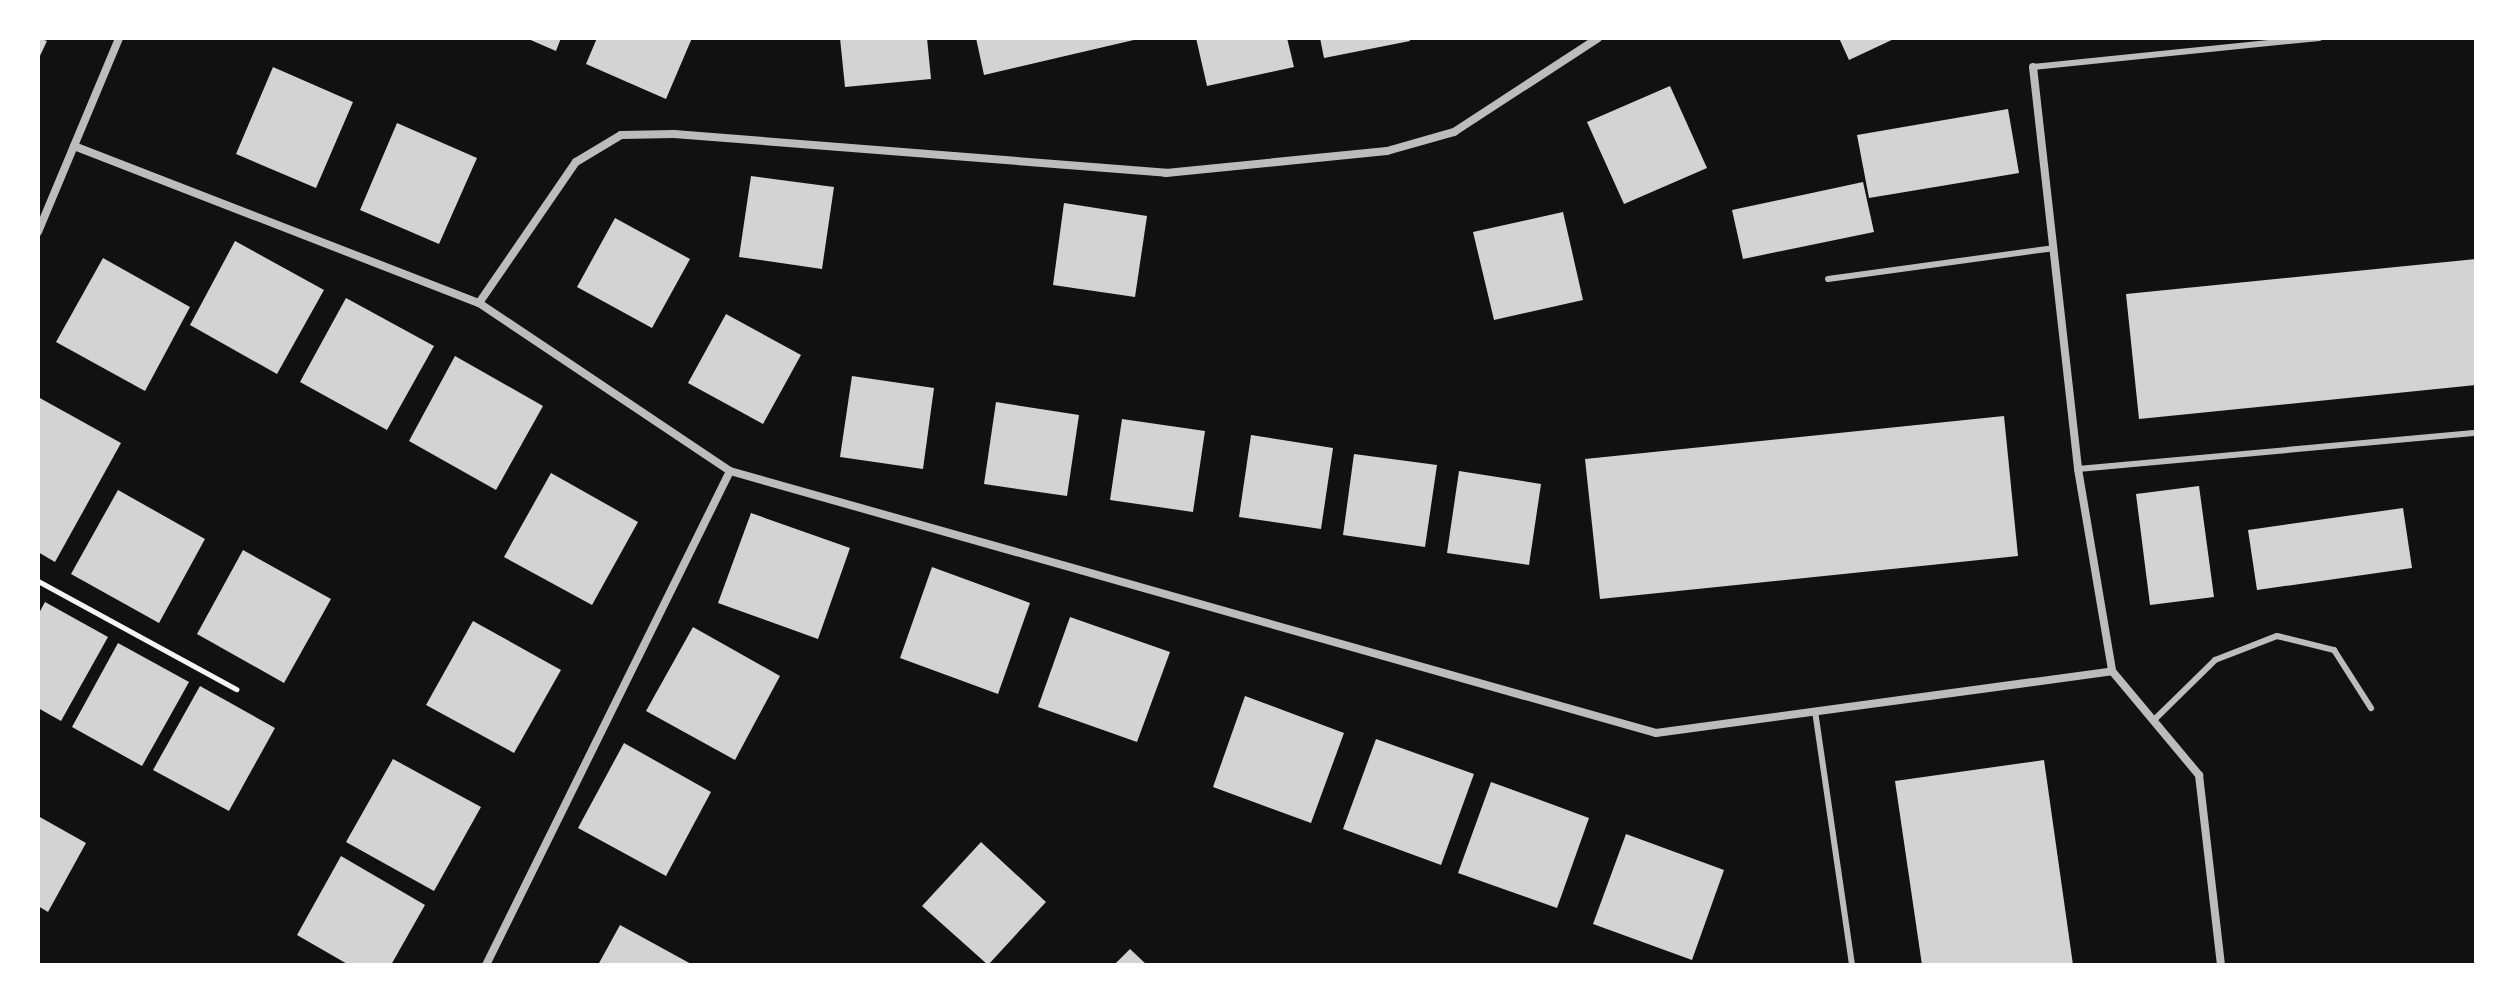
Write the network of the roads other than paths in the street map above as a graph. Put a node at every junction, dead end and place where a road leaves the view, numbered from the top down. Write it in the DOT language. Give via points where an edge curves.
graph roads {
  1 [pos="119,38"];
  2 [pos="1598,38"];
  3 [pos="2320,38"];
  4 [pos="2033,67"];
  5 [pos="74,146"];
  6 [pos="38,232"];
  7 [pos="2053,248"];
  8 [pos="1828,279"];
  9 [pos="479,303"];
  10 [pos="2476,433"];
  11 [pos="2078,469"];
  12 [pos="730,471"];
  13 [pos="2112,671"];
  14 [pos="2371,708"];
  15 [pos="1815,711"];
  16 [pos="2153,721"];
  17 [pos="486,965"];
  18 [pos="1852,965"];
  19 [pos="2221,965"];
  1 -- 5 [label="street"];
  2 -- 9 [label="street" via="1454,132 1387,151 1166,173 674,134 621,135 576,162"];
  3 -- 4 [label="lane"];
  4 -- 7 [label="street"];
  5 -- 6 [label="street"];
  5 -- 9 [label="street"];
  7 -- 8 [label="lane"];
  7 -- 11 [label="street"];
  9 -- 12 [label="street"];
  10 -- 11 [label="lane"];
  11 -- 13 [label="street"];
  12 -- 15 [label="street" via="1656,733"];
  12 -- 17 [label="street"];
  13 -- 15 [label="street"];
  13 -- 16 [label="street"];
  14 -- 16 [label="lane" via="2334,650 2277,636 2215,660"];
  15 -- 18 [label="lane"];
  16 -- 19 [label="street" via="2199,775"];
}
